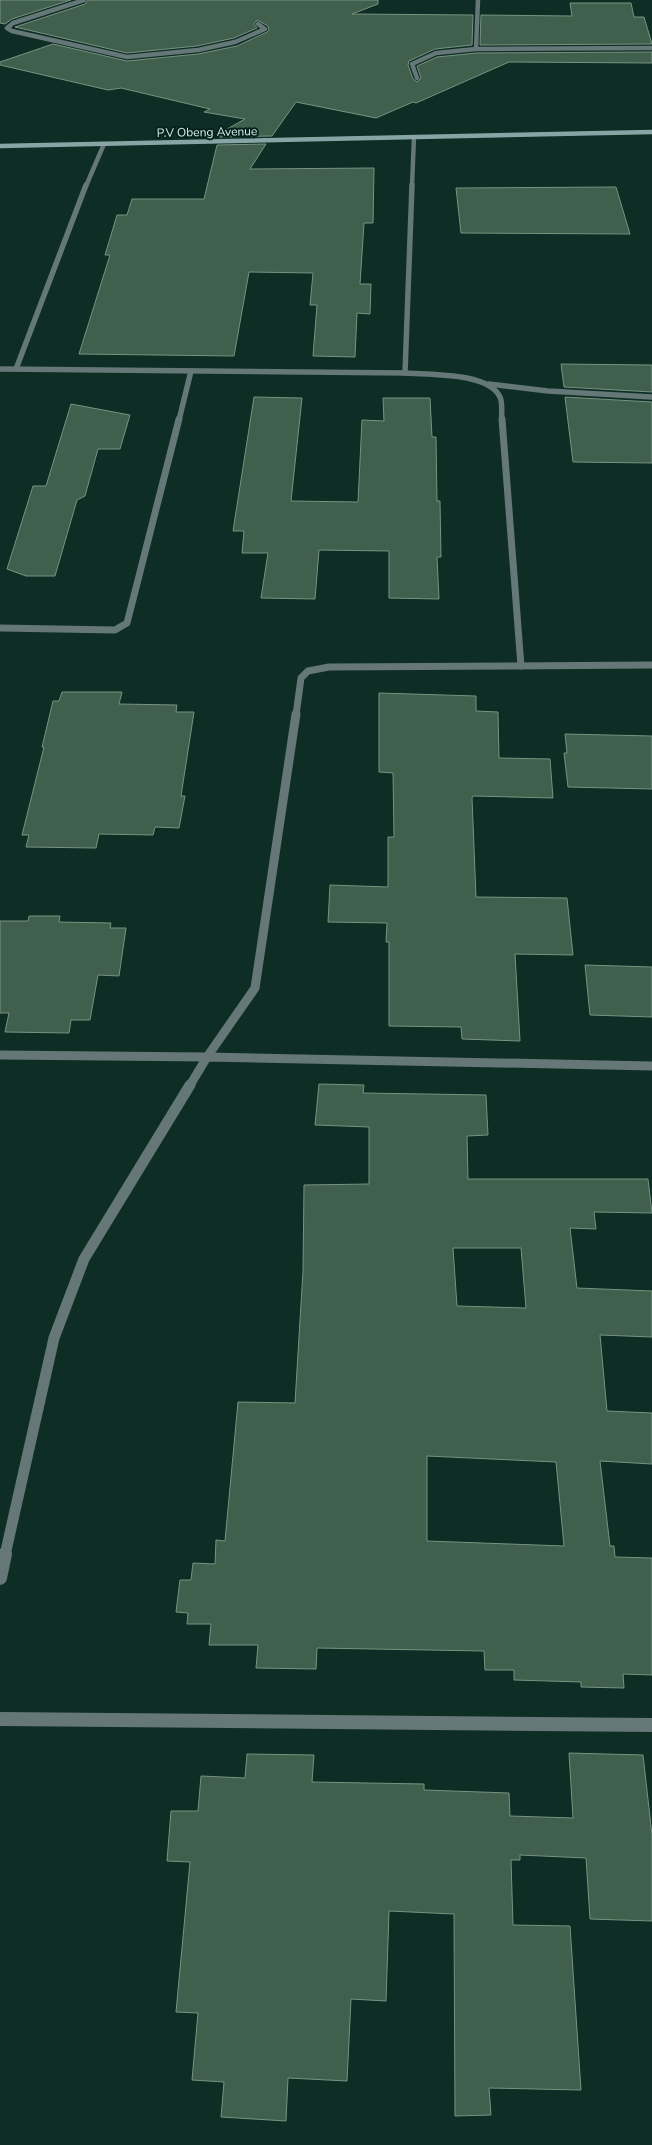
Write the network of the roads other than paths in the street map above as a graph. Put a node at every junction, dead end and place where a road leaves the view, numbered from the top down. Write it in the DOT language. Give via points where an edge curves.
graph roads {
  1 [pos="84,0"];
  2 [pos="478,0"];
  3 [pos="258,24"];
  4 [pos="652,48"];
  5 [pos="476,49"];
  6 [pos="416,78"];
  7 [pos="652,132"];
  8 [pos="414,138"];
  9 [pos="104,144"];
  10 [pos="0,146"];
  11 [pos="0,369"];
  12 [pos="16,370"];
  13 [pos="191,372"];
  14 [pos="406,373"];
  15 [pos="488,384"];
  16 [pos="652,397"];
  17 [pos="0,628"];
  18 [pos="652,665"];
  19 [pos="521,666"];
  20 [pos="0,1055"];
  21 [pos="208,1057"];
  22 [pos="652,1066"];
  23 [pos="0,1578"];
  24 [pos="0,1719"];
  25 [pos="652,1725"];
  1 -- 3 [label="street" via="13,23 7,28 126,57 144,57 215,47 250,38 265,29"];
  2 -- 5 [label="street"];
  4 -- 5 [label="street"];
  5 -- 6 [label="street" via="442,52 416,60 412,64"];
  7 -- 8 [label="main road, P.V Obeng Avenue"];
  8 -- 9 [label="main road, P.V Obeng Avenue"];
  8 -- 14 [label="street"];
  9 -- 10 [label="main road, P.V Obeng Avenue"];
  9 -- 12 [label="street"];
  11 -- 12 [label="street"];
  12 -- 13 [label="street"];
  13 -- 14 [label="street"];
  13 -- 17 [label="street" via="127,623 115,630"];
  14 -- 15 [label="street" via="461,377"];
  15 -- 16 [label="street"];
  15 -- 19 [label="street" via="500,396"];
  18 -- 19 [label="street"];
  19 -- 21 [label="street" via="329,667 308,671 301,678 255,988"];
  20 -- 21 [label="street"];
  21 -- 22 [label="street"];
  21 -- 23 [label="street" via="84,1259 54,1338"];
  24 -- 25 [label="street"];
}
